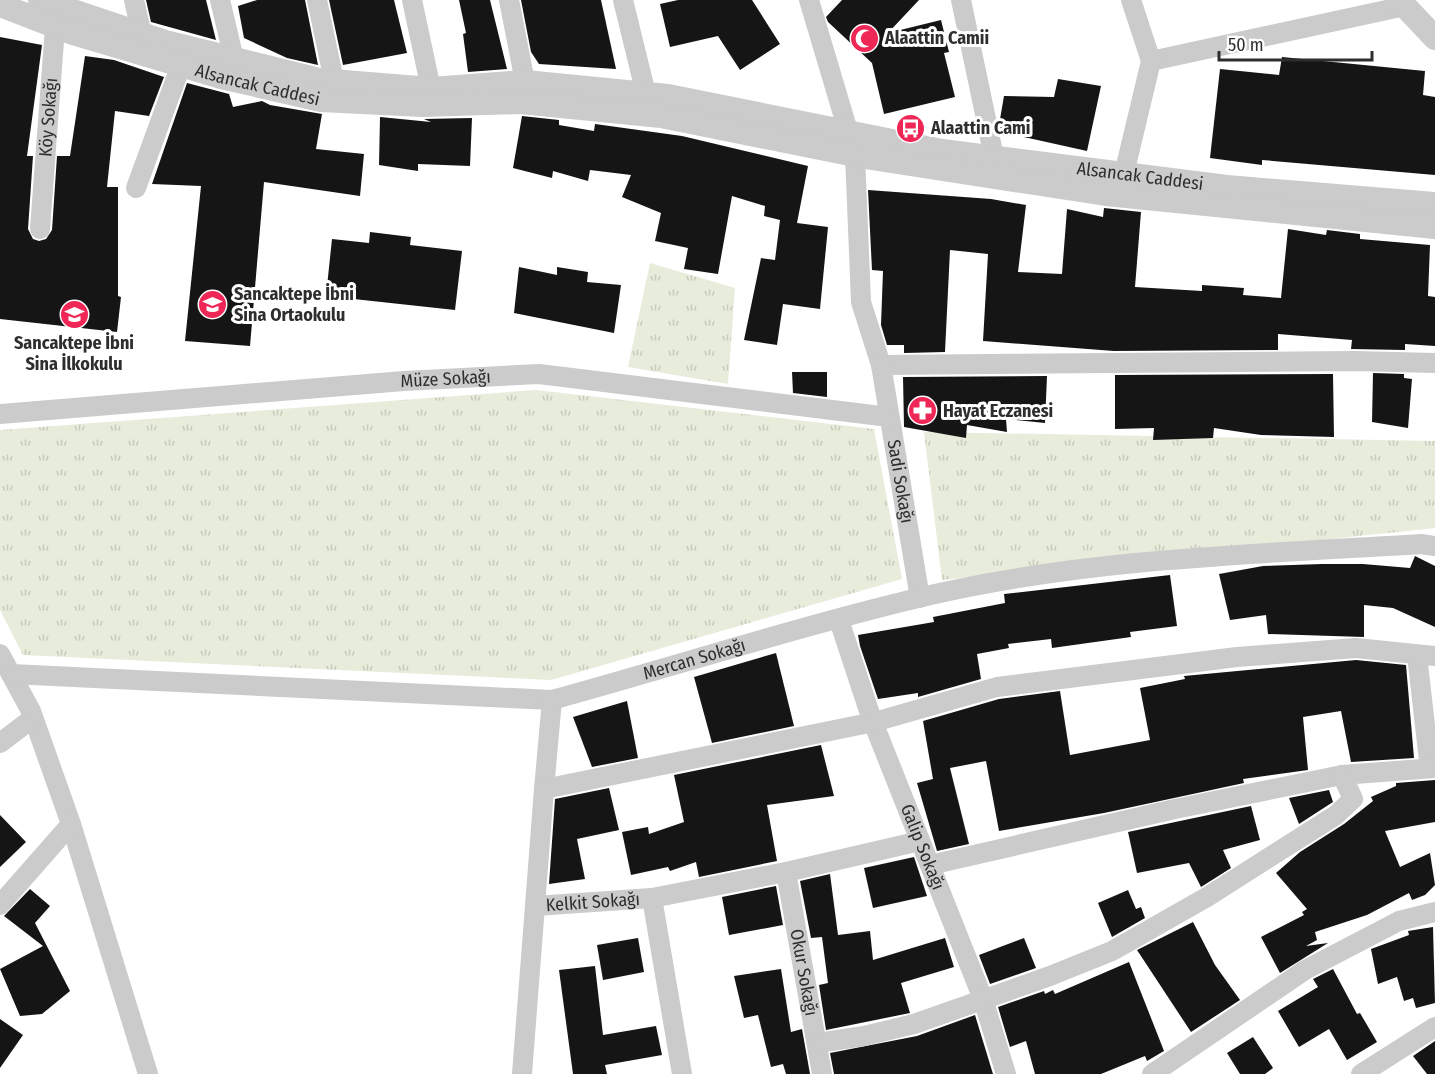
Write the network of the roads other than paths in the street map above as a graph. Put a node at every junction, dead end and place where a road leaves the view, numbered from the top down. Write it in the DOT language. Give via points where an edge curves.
graph roads {
  1 [pos="134,0"];
  2 [pos="220,0"];
  3 [pos="317,0"];
  4 [pos="412,0"];
  5 [pos="509,0"];
  6 [pos="623,0"];
  7 [pos="809,0"];
  8 [pos="961,0"];
  9 [pos="1131,0"];
  10 [pos="1402,3"];
  11 [pos="0,5"];
  12 [pos="51,10"];
  13 [pos="142,35"];
  14 [pos="1435,38"];
  15 [pos="234,59"];
  16 [pos="1151,61"];
  17 [pos="181,65"];
  18 [pos="334,81"];
  19 [pos="431,88"];
  20 [pos="526,93"];
  21 [pos="646,94"];
  22 [pos="848,131"];
  23 [pos="855,154"];
  24 [pos="994,157"];
  25 [pos="1124,174"];
  26 [pos="136,188"];
  27 [pos="1435,204"];
  28 [pos="1435,227"];
  29 [pos="40,229"];
  30 [pos="1435,363"];
  31 [pos="880,364"];
  32 [pos="0,414"];
  33 [pos="890,417"];
  34 [pos="1435,546"];
  35 [pos="920,598"];
  36 [pos="839,620"];
  37 [pos="0,654"];
  38 [pos="1426,656"];
  39 [pos="11,674"];
  40 [pos="552,700"];
  41 [pos="33,718"];
  42 [pos="874,722"];
  43 [pos="0,743"];
  44 [pos="1435,767"];
  45 [pos="1342,775"];
  46 [pos="544,789"];
  47 [pos="71,824"];
  48 [pos="920,840"];
  49 [pos="930,865"];
  50 [pos="786,872"];
  51 [pos="652,898"];
  52 [pos="0,904"];
  53 [pos="535,906"];
  54 [pos="1435,912"];
  55 [pos="983,999"];
  56 [pos="1435,1027"];
  57 [pos="818,1043"];
  58 [pos="148,1074"];
  59 [pos="522,1074"];
  60 [pos="682,1074"];
  61 [pos="822,1074"];
  62 [pos="1005,1074"];
  63 [pos="1152,1074"];
  64 [pos="1361,1074"];
  1 -- 13 [label="street"];
  2 -- 15 [label="street"];
  3 -- 18 [label="street"];
  4 -- 19 [label="street"];
  5 -- 20 [label="street"];
  6 -- 21 [label="street"];
  7 -- 22 [label="street"];
  8 -- 24 [label="street"];
  9 -- 16 [label="street"];
  10 -- 14 [label="street"];
  10 -- 16 [label="street"];
  11 -- 12 [label="street, Alsancak Caddesi"];
  12 -- 13 [label="street, Alsancak Caddesi"];
  12 -- 17 [label="street, Alsancak Caddesi"];
  12 -- 29 [label="street, Köy Sokağı"];
  13 -- 15 [label="street, Alsancak Caddesi"];
  15 -- 18 [label="street, Alsancak Caddesi"];
  16 -- 25 [label="street"];
  17 -- 20 [label="street, Alsancak Caddesi" via="321,100 423,105"];
  17 -- 26 [label="street"];
  18 -- 19 [label="street, Alsancak Caddesi"];
  19 -- 20 [label="street, Alsancak Caddesi"];
  20 -- 21 [label="street, Alsancak Caddesi"];
  20 -- 23 [label="street, Alsancak Caddesi"];
  21 -- 22 [label="street, Alsancak Caddesi"];
  22 -- 23 [label="street"];
  22 -- 24 [label="street, Alsancak Caddesi"];
  23 -- 28 [label="street, Alsancak Caddesi" via="1106,194"];
  23 -- 31 [label="street, Sadi Sokağı" via="861,302"];
  24 -- 25 [label="street, Alsancak Caddesi"];
  25 -- 27 [label="street, Alsancak Caddesi" via="1227,187"];
  30 -- 31 [label="street"];
  31 -- 33 [label="street, Sadi Sokağı"];
  32 -- 33 [label="street, Müze Sokağı" via="404,381 539,374"];
  33 -- 35 [label="street, Sadi Sokağı"];
  34 -- 35 [label="street, Mercan Sokağı" via="1196,557 1038,576"];
  35 -- 36 [label="street, Mercan Sokağı"];
  36 -- 40 [label="street, Mercan Sokağı"];
  36 -- 42 [label="street, Galip Sokağı"];
  37 -- 39 [label="street"];
  38 -- 42 [label="street" via="1356,648 1237,657 997,687"];
  38 -- 44 [label="street" via="1429,761"];
  39 -- 40 [label="street, Mercan Sokağı"];
  39 -- 41 [label="street"];
  40 -- 46 [label="street"];
  41 -- 43 [label="street"];
  41 -- 47 [label="street"];
  42 -- 46 [label="street"];
  42 -- 48 [label="street, Galip Sokağı"];
  44 -- 45 [label="street"];
  45 -- 49 [label="street"];
  45 -- 55 [label="street" via="1353,799 1336,815 1207,897 1112,951"];
  46 -- 53 [label="street"];
  47 -- 52 [label="street"];
  47 -- 58 [label="street"];
  48 -- 49 [label="street, Galip Sokağı"];
  48 -- 50 [label="street, Kelkit Sokağı"];
  49 -- 55 [label="street, Galip Sokağı"];
  50 -- 51 [label="street, Kelkit Sokağı"];
  50 -- 57 [label="street, Okur Sokağı"];
  51 -- 53 [label="street, Kelkit Sokağı"];
  51 -- 60 [label="street"];
  53 -- 59 [label="street"];
  54 -- 63 [label="street" via="1399,921 1305,970"];
  55 -- 57 [label="street" via="914,1024"];
  55 -- 62 [label="street, Galip Sokağı"];
  56 -- 64 [label="street"];
  57 -- 61 [label="street, Okur Sokağı"];
}
